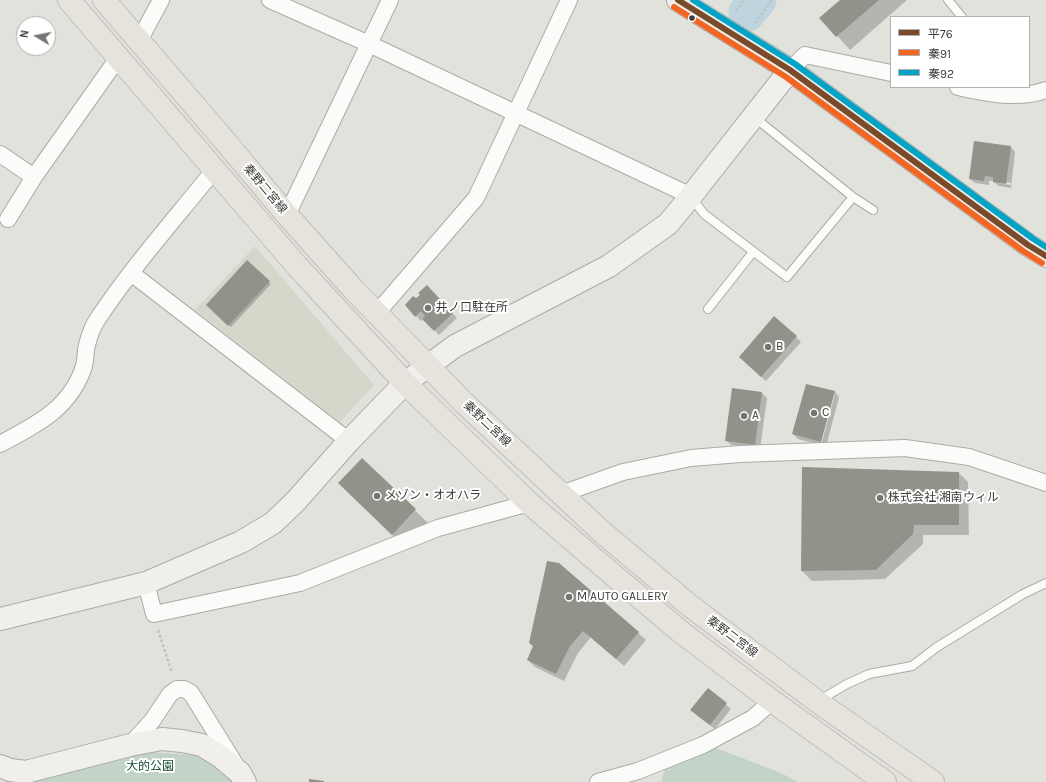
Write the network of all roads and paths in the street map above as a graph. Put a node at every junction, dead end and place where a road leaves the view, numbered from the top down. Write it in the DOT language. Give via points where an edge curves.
graph roads {
  1 [pos="69,0"];
  2 [pos="104,0"];
  3 [pos="161,0"];
  4 [pos="270,0"];
  5 [pos="390,0"];
  6 [pos="569,0"];
  7 [pos="679,0"];
  8 [pos="744,0"];
  9 [pos="772,0"];
  10 [pos="948,0"];
  11 [pos="733,15"];
  12 [pos="961,16"];
  13 [pos="751,28"];
  14 [pos="139,41"];
  15 [pos="369,44"];
  16 [pos="118,58"];
  17 [pos="790,70"];
  18 [pos="890,73"];
  19 [pos="963,88"];
  20 [pos="1046,90"];
  21 [pos="1024,91"];
  22 [pos="515,113"];
  23 [pos="754,116"];
  24 [pos="0,154"];
  25 [pos="215,169"];
  26 [pos="34,177"];
  27 [pos="691,196"];
  28 [pos="852,197"];
  29 [pos="873,210"];
  30 [pos="287,215"];
  31 [pos="8,219"];
  32 [pos="754,252"];
  33 [pos="1046,256"];
  34 [pos="131,273"];
  35 [pos="708,309"];
  36 [pos="376,314"];
  37 [pos="428,366"];
  38 [pos="405,383"];
  39 [pos="349,441"];
  40 [pos="0,444"];
  41 [pos="1046,484"];
  42 [pos="561,494"];
  43 [pos="529,503"];
  44 [pos="146,583"];
  45 [pos="1046,583"];
  46 [pos="0,619"];
  47 [pos="157,625"];
  48 [pos="168,663"];
  49 [pos="772,701"];
  50 [pos="818,702"];
  51 [pos="130,745"];
  52 [pos="0,766"];
  53 [pos="243,777"];
  54 [pos="598,782"];
  55 [pos="885,782"];
  56 [pos="933,782"];
  1 -- 16 [label="main road"];
  2 -- 14 [label="main road, 秦野二宮線"];
  3 -- 14 [label="street"];
  4 -- 15 [label="street"];
  5 -- 15 [label="street"];
  6 -- 22 [label="street"];
  7 -- 17 [label="street"];
  8 -- 11 [label="path"];
  9 -- 13 [label="path"];
  10 -- 12 [label="lane"];
  14 -- 30 [label="main road, 秦野二宮線"];
  15 -- 22 [label="street"];
  15 -- 30 [label="street"];
  16 -- 25 [label="main road"];
  16 -- 26 [label="street"];
  17 -- 18 [label="street" via="805,55"];
  17 -- 23 [label="street"];
  17 -- 33 [label="street"];
  19 -- 21 [label="street" via="992,94"];
  20 -- 21 [label="street"];
  22 -- 27 [label="street"];
  22 -- 36 [label="street" via="476,198"];
  23 -- 27 [label="street"];
  23 -- 28 [label="lane"];
  24 -- 26 [label="street"];
  25 -- 34 [label="street"];
  25 -- 38 [label="main road" via="297,266"];
  26 -- 31 [label="street"];
  27 -- 32 [label="lane" via="704,214"];
  27 -- 37 [label="street" via="668,224 609,266 455,346"];
  28 -- 29 [label="lane"];
  28 -- 32 [label="lane" via="787,277"];
  30 -- 36 [label="main road, 秦野二宮線"];
  32 -- 35 [label="lane"];
  34 -- 39 [label="street"];
  34 -- 40 [label="street" via="96,321 87,344 84,366 63,403 36,425"];
  36 -- 37 [label="main road, 秦野二宮線"];
  37 -- 38 [label="street"];
  37 -- 42 [label="main road, 秦野二宮線"];
  38 -- 39 [label="street"];
  38 -- 43 [label="main road"];
  39 -- 44 [label="street" via="273,523 241,542"];
  41 -- 42 [label="street" via="969,457 905,448 691,458 623,472"];
  42 -- 50 [label="main road, 秦野二宮線" via="689,605"];
  43 -- 44 [label="street" via="438,528 300,583 161,613 154,614"];
  43 -- 49 [label="main road" via="676,627"];
  44 -- 46 [label="street"];
  45 -- 50 [label="lane" via="1023,594 937,647 912,666 869,674"];
  47 -- 48 [label="path"];
  49 -- 54 [label="street" via="753,718 703,746 638,771"];
  49 -- 55 [label="main road"];
  50 -- 56 [label="main road, 秦野二宮線"];
  51 -- 52 [label="street" via="26,772"];
  51 -- 53 [label="street" via="162,739 202,745 221,757"];
  51 -- 53 [label="street" via="152,721 170,694 177,689 184,689 191,693"];
}
